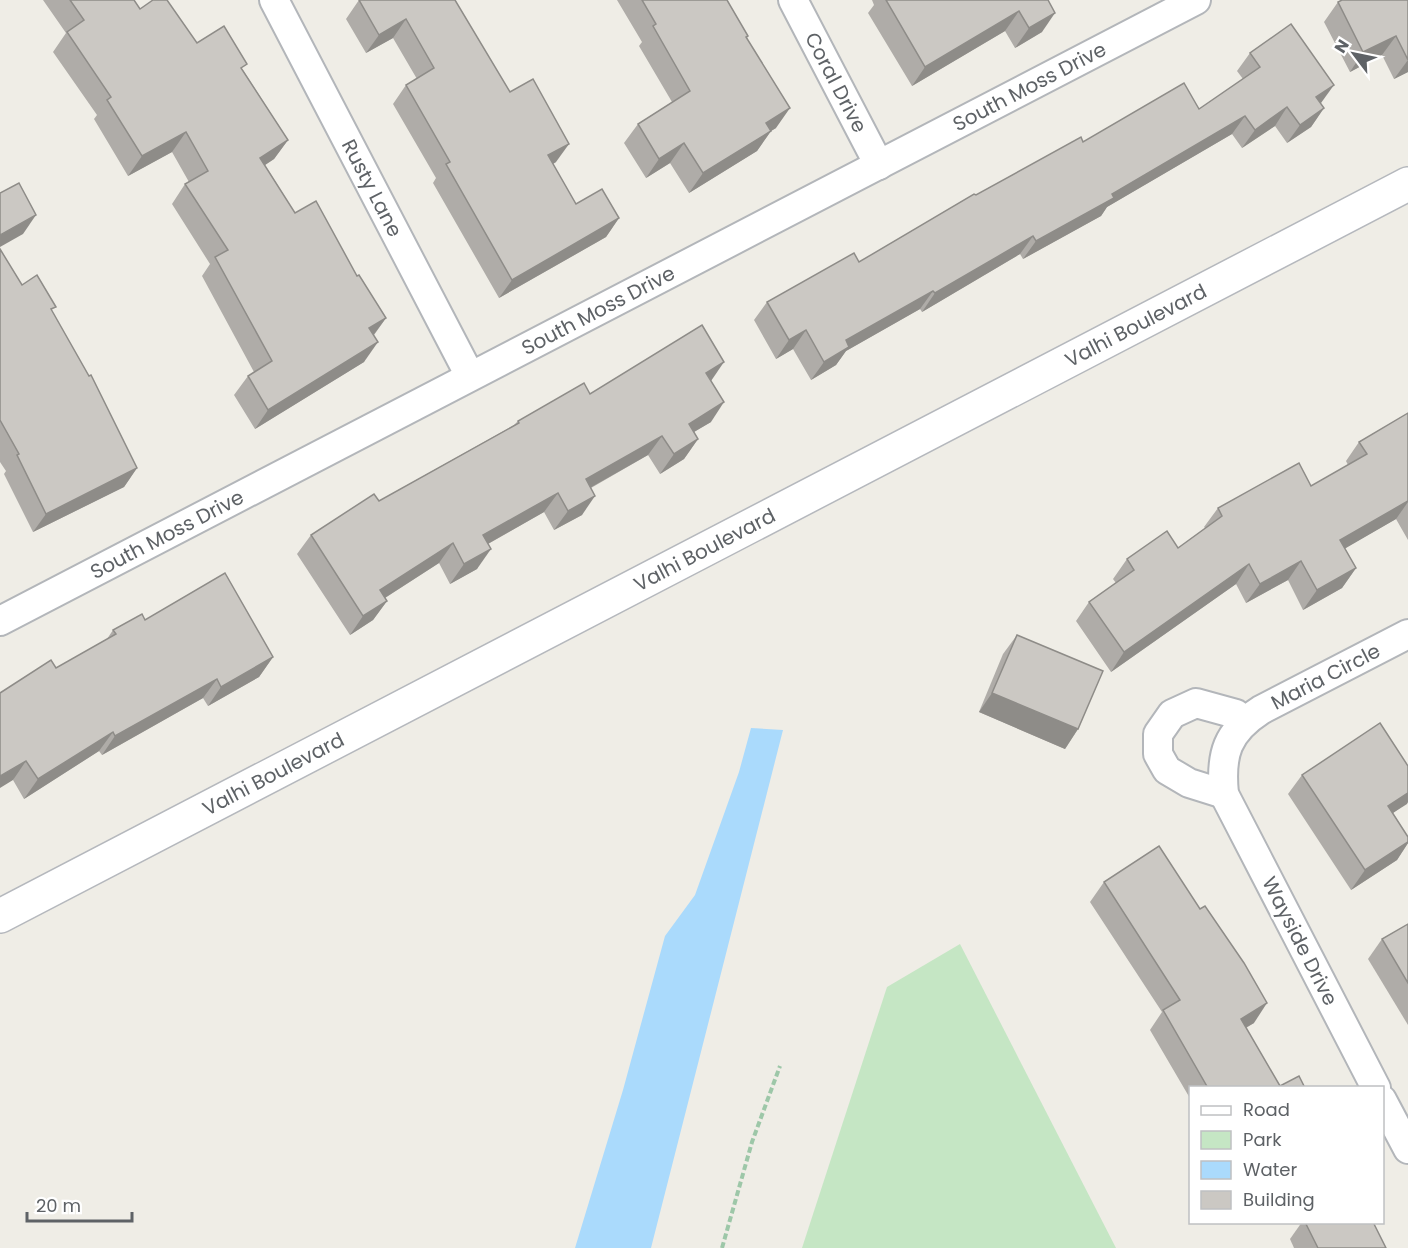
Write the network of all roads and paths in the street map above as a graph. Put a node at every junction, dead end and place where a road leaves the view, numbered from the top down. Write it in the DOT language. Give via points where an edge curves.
graph roads {
  1 [pos="274,0"];
  2 [pos="793,0"];
  3 [pos="1196,0"];
  4 [pos="879,165"];
  5 [pos="1408,184"];
  6 [pos="470,376"];
  7 [pos="2,613"];
  8 [pos="1408,634"];
  9 [pos="1244,721"];
  10 [pos="1224,794"];
  11 [pos="0,916"];
  12 [pos="780,1066"];
  13 [pos="1375,1086"];
  14 [pos="1384,1102"];
  15 [pos="1406,1142"];
  16 [pos="723,1248"];
  1 -- 6 [label="street, Rusty Lane"];
  2 -- 4 [label="street, Coral Drive"];
  3 -- 4 [label="street, South Moss Drive"];
  4 -- 6 [label="street, South Moss Drive"];
  5 -- 11 [label="street, Valhi Boulevard"];
  6 -- 7 [label="street, South Moss Drive"];
  8 -- 9 [label="street, Maria Circle"];
  9 -- 10 [label="street, Maria Circle" via="1227,746 1222,772"];
  9 -- 10 [label="street" via="1236,714 1196,704 1172,714 1158,734 1158,754 1167,770 1189,783"];
  10 -- 13 [label="street, Wayside Drive"];
  12 -- 16 [label="path" via="752,1142"];
  14 -- 15 [label="street"];
}
